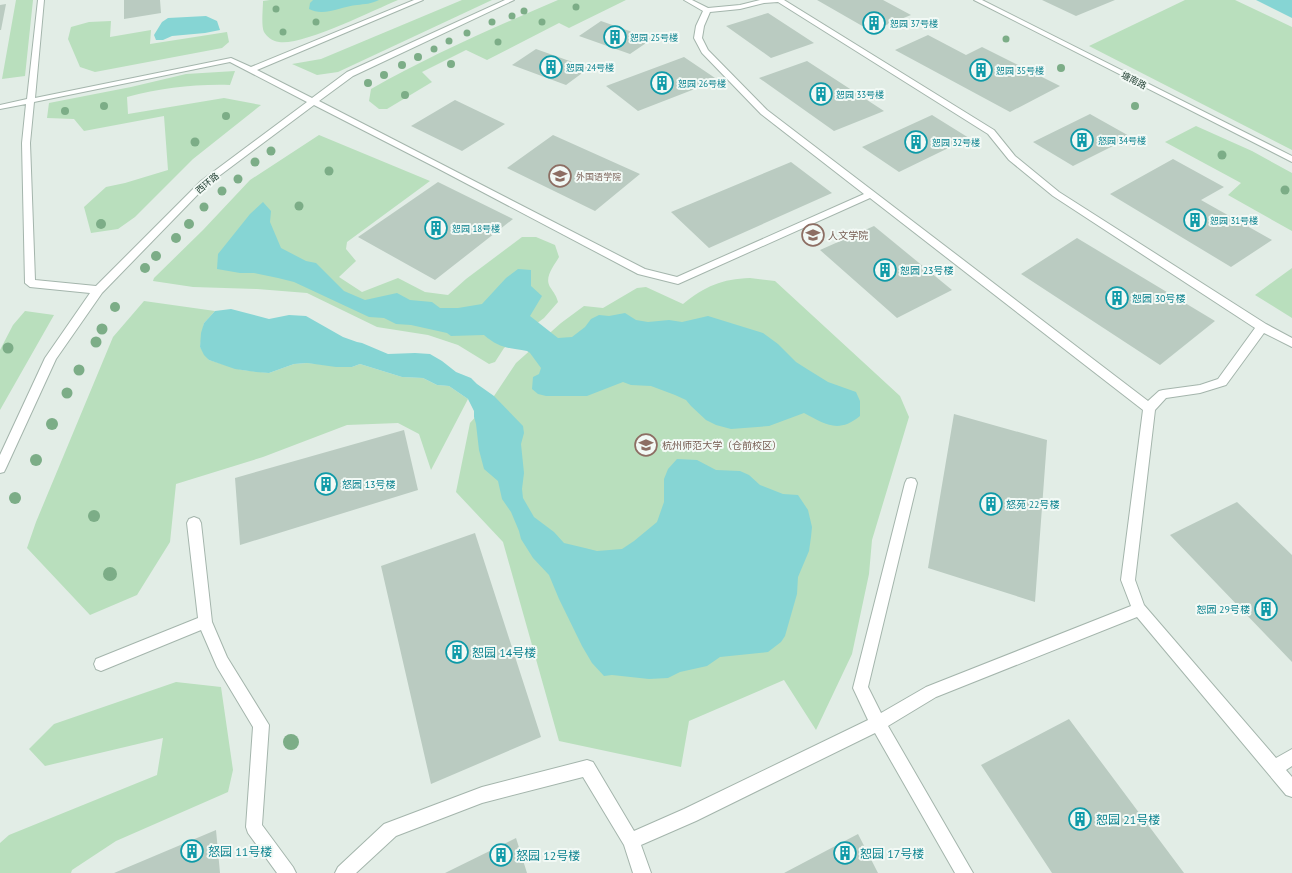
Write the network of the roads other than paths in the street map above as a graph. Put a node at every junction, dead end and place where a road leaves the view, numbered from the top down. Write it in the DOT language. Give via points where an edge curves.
graph roads {
  1 [pos="41,0"];
  2 [pos="420,0"];
  3 [pos="511,0"];
  4 [pos="687,0"];
  5 [pos="977,0"];
  6 [pos="707,10"];
  7 [pos="251,70"];
  8 [pos="31,100"];
  9 [pos="313,101"];
  10 [pos="0,107"];
  11 [pos="1292,159"];
  12 [pos="871,194"];
  13 [pos="98,290"];
  14 [pos="1262,327"];
  15 [pos="1292,343"];
  16 [pos="1149,408"];
  17 [pos="0,468"];
  18 [pos="911,483"];
  19 [pos="194,523"];
  20 [pos="1139,609"];
  21 [pos="205,622"];
  22 [pos="101,664"];
  23 [pos="878,723"];
  24 [pos="1292,757"];
  25 [pos="1275,768"];
  26 [pos="1292,789"];
  27 [pos="631,842"];
  28 [pos="287,873"];
  29 [pos="344,873"];
  30 [pos="642,873"];
  31 [pos="964,873"];
  1 -- 8 [label="street"];
  2 -- 7 [label="street"];
  3 -- 9 [label="street, 西环路" via="350,74"];
  4 -- 6 [label="street"];
  5 -- 11 [label="street, 塘南路"];
  6 -- 12 [label="street" via="698,38 704,51 764,112"];
  6 -- 14 [label="street" via="779,0 991,132 1012,158 1056,194"];
  7 -- 8 [label="street" via="231,60"];
  7 -- 9 [label="street"];
  8 -- 10 [label="street"];
  8 -- 13 [label="street" via="26,143 30,283"];
  9 -- 12 [label="street" via="642,272 678,281"];
  9 -- 13 [label="street, 西环路" via="204,183"];
  12 -- 16 [label="street"];
  13 -- 17 [label="street, 西环路" via="51,358"];
  14 -- 15 [label="street"];
  14 -- 16 [label="street" via="1222,382 1200,389 1163,394"];
  16 -- 20 [label="street" via="1128,580"];
  18 -- 23 [label="street" via="860,688"];
  19 -- 21 [label="street"];
  20 -- 23 [label="street" via="931,692"];
  20 -- 25 [label="street"];
  21 -- 22 [label="street"];
  21 -- 28 [label="street" via="222,662 261,725 254,827"];
  23 -- 27 [label="street"];
  23 -- 31 [label="street"];
  24 -- 25 [label="street"];
  25 -- 26 [label="street"];
  27 -- 29 [label="street" via="587,768 482,795 390,830"];
  27 -- 30 [label="street"];
}
